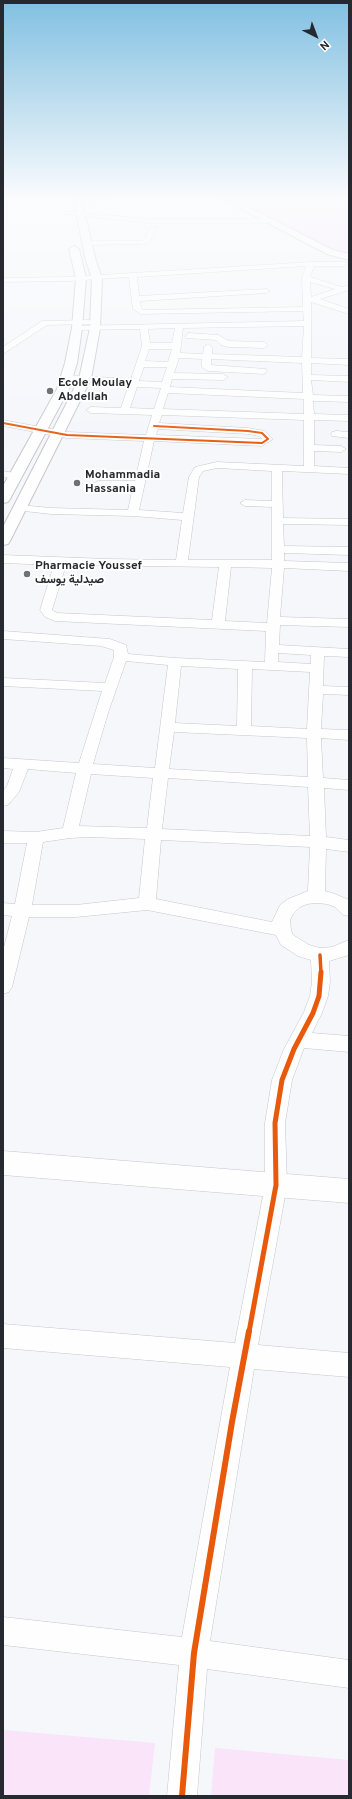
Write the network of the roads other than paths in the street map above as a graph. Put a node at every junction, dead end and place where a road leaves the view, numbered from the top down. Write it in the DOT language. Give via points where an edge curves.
graph roads {
  1 [pos="81,282"];
  2 [pos="98,282"];
  3 [pos="135,282"];
  4 [pos="306,282"];
  5 [pos="321,282"];
  6 [pos="266,284"];
  7 [pos="345,288"];
  8 [pos="222,293"];
  9 [pos="136,299"];
  10 [pos="309,303"];
  11 [pos="268,310"];
  12 [pos="226,311"];
  13 [pos="349,312"];
  14 [pos="308,323"];
  15 [pos="262,324"];
  16 [pos="78,325"];
  17 [pos="95,325"];
  18 [pos="144,327"];
  19 [pos="179,331"];
  20 [pos="229,334"];
  21 [pos="210,337"];
  22 [pos="3,339"];
  23 [pos="17,341"];
  24 [pos="264,345"];
  25 [pos="146,346"];
  26 [pos="176,351"];
  27 [pos="3,352"];
  28 [pos="207,356"];
  29 [pos="264,358"];
  30 [pos="308,360"];
  31 [pos="349,362"];
  32 [pos="141,364"];
  33 [pos="172,365"];
  34 [pos="226,370"];
  35 [pos="169,376"];
  36 [pos="306,377"];
  37 [pos="66,378"];
  38 [pos="85,379"];
  39 [pos="349,379"];
  40 [pos="134,383"];
  41 [pos="261,383"];
  42 [pos="165,388"];
  43 [pos="308,397"];
  44 [pos="349,400"];
  45 [pos="91,410"];
  46 [pos="125,410"];
  47 [pos="159,411"];
  48 [pos="309,416"];
  49 [pos="349,418"];
  50 [pos="3,423"];
  51 [pos="18,426"];
  52 [pos="154,426"];
  53 [pos="41,431"];
  54 [pos="8,434"];
  55 [pos="59,434"];
  56 [pos="336,434"];
  57 [pos="349,434"];
  58 [pos="150,438"];
  59 [pos="308,448"];
  60 [pos="341,449"];
  61 [pos="277,468"];
  62 [pos="309,469"];
  63 [pos="349,471"];
  64 [pos="3,474"];
  65 [pos="15,476"];
  66 [pos="98,484"];
  67 [pos="140,484"];
  68 [pos="3,499"];
  69 [pos="245,503"];
  70 [pos="278,504"];
  71 [pos="19,508"];
  72 [pos="132,513"];
  73 [pos="187,517"];
  74 [pos="278,521"];
  75 [pos="349,522"];
  76 [pos="6,529"];
  77 [pos="3,541"];
  78 [pos="278,549"];
  79 [pos="349,551"];
  80 [pos="3,559"];
  81 [pos="61,561"];
  82 [pos="182,562"];
  83 [pos="225,564"];
  84 [pos="278,564"];
  85 [pos="349,567"];
  86 [pos="128,621"];
  87 [pos="349,623"];
  88 [pos="273,624"];
  89 [pos="218,625"];
  90 [pos="3,635"];
  91 [pos="271,649"];
  92 [pos="318,651"];
  93 [pos="121,652"];
  94 [pos="349,653"];
  95 [pos="175,662"];
  96 [pos="245,665"];
  97 [pos="271,666"];
  98 [pos="317,668"];
  99 [pos="3,682"];
  100 [pos="110,687"];
  101 [pos="316,690"];
  102 [pos="349,691"];
  103 [pos="168,727"];
  104 [pos="244,730"];
  105 [pos="314,734"];
  106 [pos="349,735"];
  107 [pos="3,763"];
  108 [pos="22,764"];
  109 [pos="85,767"];
  110 [pos="161,774"];
  111 [pos="317,783"];
  112 [pos="349,785"];
  113 [pos="3,801"];
  114 [pos="70,832"];
  115 [pos="154,833"];
  116 [pos="3,836"];
  117 [pos="36,838"];
  118 [pos="318,842"];
  119 [pos="349,846"];
  120 [pos="316,897"];
  121 [pos="147,904"];
  122 [pos="3,909"];
  123 [pos="349,910"];
  124 [pos="22,911"];
  125 [pos="282,930"];
  126 [pos="349,947"];
  127 [pos="320,956"];
  128 [pos="3,988"];
  129 [pos="299,1040"];
  130 [pos="349,1044"];
  131 [pos="3,1163"];
  132 [pos="276,1185"];
  133 [pos="349,1191"];
  134 [pos="3,1336"];
  135 [pos="244,1355"];
  136 [pos="349,1365"];
  137 [pos="3,1631"];
  138 [pos="194,1653"];
  139 [pos="349,1674"];
  140 [pos="182,1796"];
  1 -- 16 [label="main road"];
  2 -- 17 [label="main road"];
  3 -- 9 [label="street"];
  4 -- 10 [label="street"];
  5 -- 7 [label="street"];
  6 -- 8 [label="street"];
  6 -- 11 [label="street"];
  7 -- 10 [label="street"];
  8 -- 9 [label="street" via="204,291"];
  8 -- 12 [label="street"];
  9 -- 12 [label="street" via="137,309 141,312"];
  10 -- 11 [label="street"];
  10 -- 13 [label="street"];
  10 -- 14 [label="street"];
  11 -- 12 [label="street"];
  14 -- 15 [label="street"];
  14 -- 30 [label="street"];
  15 -- 20 [label="street"];
  15 -- 24 [label="street"];
  16 -- 17 [label="street"];
  16 -- 23 [label="street" via="44,323"];
  16 -- 37 [label="main road"];
  17 -- 18 [label="street"];
  17 -- 38 [label="main road"];
  18 -- 19 [label="street"];
  18 -- 25 [label="street"];
  19 -- 20 [label="street"];
  19 -- 21 [label="street"];
  19 -- 26 [label="street"];
  20 -- 21 [label="street" via="223,342 219,338"];
  20 -- 24 [label="street"];
  21 -- 28 [label="street"];
  22 -- 23 [label="street"];
  23 -- 27 [label="street"];
  24 -- 29 [label="street"];
  25 -- 26 [label="street"];
  25 -- 32 [label="street"];
  26 -- 28 [label="street"];
  26 -- 33 [label="street"];
  28 -- 29 [label="street"];
  28 -- 34 [label="street" via="206,367"];
  29 -- 30 [label="street"];
  29 -- 41 [label="street"];
  30 -- 31 [label="street"];
  30 -- 36 [label="street"];
  32 -- 33 [label="street"];
  32 -- 40 [label="street"];
  33 -- 35 [label="street"];
  34 -- 35 [label="street" via="225,376 217,378"];
  34 -- 41 [label="street"];
  35 -- 42 [label="street"];
  36 -- 39 [label="street"];
  36 -- 43 [label="street"];
  37 -- 38 [label="street"];
  37 -- 53 [label="main road"];
  38 -- 40 [label="street"];
  38 -- 55 [label="main road"];
  40 -- 42 [label="street"];
  40 -- 46 [label="street"];
  41 -- 42 [label="street"];
  41 -- 43 [label="street"];
  42 -- 47 [label="street"];
  43 -- 44 [label="street"];
  43 -- 48 [label="street"];
  45 -- 46 [label="street"];
  46 -- 47 [label="street"];
  47 -- 48 [label="street"];
  47 -- 52 [label="street"];
  48 -- 49 [label="street"];
  48 -- 59 [label="street"];
  50 -- 51 [label="street"];
  51 -- 53 [label="street"];
  51 -- 54 [label="street"];
  52 -- 58 [label="street"];
  52 -- 58 [label="street" via="248,431 262,433 268,439 254,442"];
  53 -- 55 [label="street"];
  53 -- 65 [label="main road"];
  55 -- 58 [label="street"];
  55 -- 71 [label="main road"];
  56 -- 57 [label="street"];
  58 -- 67 [label="street"];
  59 -- 60 [label="street"];
  59 -- 62 [label="street"];
  61 -- 62 [label="street"];
  61 -- 70 [label="street"];
  61 -- 73 [label="street" via="217,466 199,469 194,477"];
  62 -- 63 [label="street"];
  64 -- 65 [label="street"];
  65 -- 68 [label="main road"];
  66 -- 67 [label="street"];
  67 -- 72 [label="street"];
  69 -- 70 [label="street"];
  70 -- 74 [label="street"];
  71 -- 72 [label="street"];
  71 -- 76 [label="main road"];
  72 -- 73 [label="street"];
  73 -- 82 [label="street"];
  74 -- 75 [label="street"];
  74 -- 78 [label="street"];
  76 -- 77 [label="main road"];
  78 -- 79 [label="street"];
  78 -- 84 [label="street"];
  80 -- 81 [label="street"];
  81 -- 82 [label="street"];
  81 -- 86 [label="street" via="47,605 48,614 67,618"];
  82 -- 83 [label="street"];
  83 -- 84 [label="street"];
  83 -- 89 [label="street"];
  84 -- 85 [label="street"];
  84 -- 88 [label="street"];
  86 -- 89 [label="street"];
  86 -- 93 [label="street"];
  87 -- 88 [label="street"];
  88 -- 89 [label="street"];
  88 -- 91 [label="street"];
  90 -- 93 [label="street" via="101,642"];
  91 -- 92 [label="street"];
  91 -- 97 [label="street"];
  92 -- 94 [label="street"];
  92 -- 98 [label="street"];
  93 -- 95 [label="street"];
  93 -- 100 [label="street"];
  95 -- 96 [label="street"];
  95 -- 103 [label="street"];
  96 -- 97 [label="street"];
  96 -- 104 [label="street"];
  97 -- 98 [label="street"];
  98 -- 101 [label="street"];
  99 -- 100 [label="street"];
  100 -- 109 [label="street"];
  101 -- 102 [label="street"];
  101 -- 105 [label="street"];
  103 -- 104 [label="street"];
  103 -- 110 [label="street"];
  104 -- 105 [label="street"];
  105 -- 106 [label="street"];
  105 -- 111 [label="street"];
  107 -- 108 [label="street"];
  108 -- 109 [label="street"];
  108 -- 113 [label="street" via="14,788"];
  109 -- 110 [label="street"];
  109 -- 114 [label="street"];
  110 -- 111 [label="street"];
  110 -- 115 [label="street"];
  111 -- 112 [label="street"];
  111 -- 118 [label="street"];
  114 -- 115 [label="street" via="89,830"];
  114 -- 117 [label="street"];
  115 -- 118 [label="street"];
  115 -- 121 [label="street"];
  116 -- 117 [label="street"];
  117 -- 124 [label="street"];
  118 -- 119 [label="street"];
  118 -- 120 [label="street"];
  120 -- 123 [label="street" via="329,898"];
  120 -- 125 [label="street" via="305,898 286,910 281,920"];
  121 -- 124 [label="street" via="76,911"];
  121 -- 125 [label="street"];
  122 -- 124 [label="street"];
  124 -- 128 [label="street"];
  125 -- 127 [label="street" via="292,945 304,952"];
  126 -- 127 [label="street" via="334,954"];
  127 -- 129 [label="street" via="319,996"];
  129 -- 130 [label="street"];
  129 -- 132 [label="street" via="282,1080 278,1101 275,1123"];
  131 -- 132 [label="street"];
  132 -- 133 [label="street"];
  132 -- 135 [label="street"];
  134 -- 135 [label="street"];
  135 -- 136 [label="street"];
  135 -- 138 [label="street"];
  137 -- 138 [label="street"];
  138 -- 139 [label="street"];
  138 -- 140 [label="street"];
}
